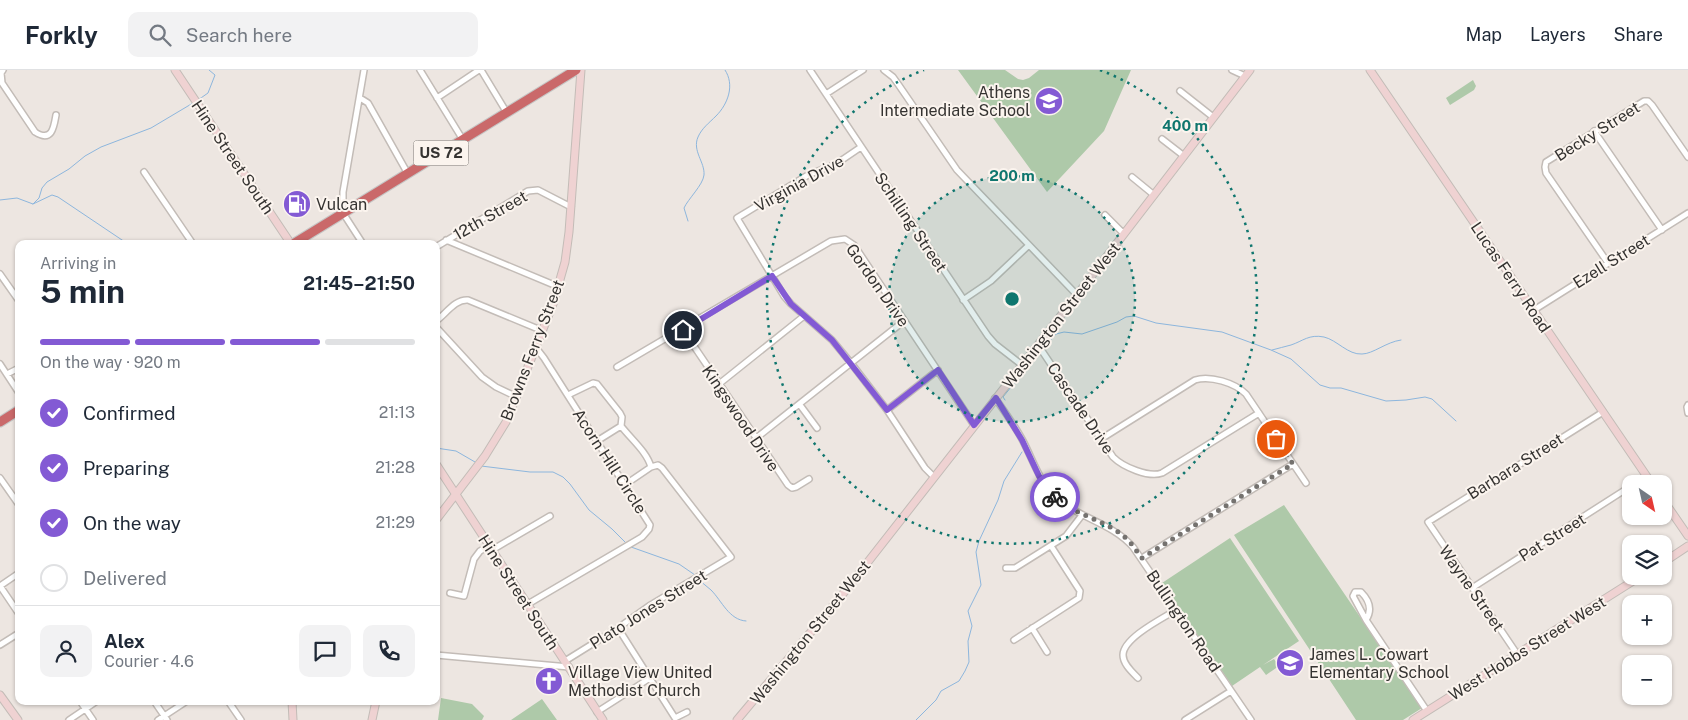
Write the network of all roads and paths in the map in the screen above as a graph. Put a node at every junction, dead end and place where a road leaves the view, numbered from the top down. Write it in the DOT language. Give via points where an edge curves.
graph roads {
  1 [pos="2,70"];
  2 [pos="175,70"];
  3 [pos="364,70"];
  4 [pos="420,70"];
  5 [pos="480,70"];
  6 [pos="576,70"];
  7 [pos="581,70"];
  8 [pos="810,70"];
  9 [pos="863,70"];
  10 [pos="884,70"];
  11 [pos="1232,70"];
  12 [pos="1370,70"];
  13 [pos="471,72"];
  14 [pos="1245,72"];
  15 [pos="1180,91"];
  16 [pos="826,94"];
  17 [pos="360,98"];
  18 [pos="437,98"];
  19 [pos="507,113"];
  20 [pos="56,115"];
  21 [pos="1213,117"];
  22 [pos="1594,131"];
  23 [pos="1162,139"];
  24 [pos="463,140"];
  25 [pos="861,147"];
  26 [pos="1184,156"];
  27 [pos="1688,157"];
  28 [pos="144,172"];
  29 [pos="408,174"];
  30 [pos="1132,178"];
  31 [pos="1154,195"];
  32 [pos="571,207"];
  33 [pos="344,213"];
  34 [pos="1688,213"];
  35 [pos="1105,216"];
  36 [pos="1662,230"];
  37 [pos="1126,231"];
  38 [pos="190,240"];
  39 [pos="289,240"];
  40 [pos="299,240"];
  41 [pos="361,240"];
  42 [pos="446,240"];
  43 [pos="440,244"];
  44 [pos="1028,245"];
  45 [pos="1608,263"];
  46 [pos="0,274"];
  47 [pos="772,276"];
  48 [pos="559,287"];
  49 [pos="15,295"];
  50 [pos="1076,295"];
  51 [pos="963,300"];
  52 [pos="1534,310"];
  53 [pos="804,316"];
  54 [pos="440,318"];
  55 [pos="904,321"];
  56 [pos="683,330"];
  57 [pos="543,331"];
  58 [pos="440,332"];
  59 [pos="1038,345"];
  60 [pos="537,349"];
  61 [pos="851,363"];
  62 [pos="0,364"];
  63 [pos="1022,365"];
  64 [pos="617,367"];
  65 [pos="15,370"];
  66 [pos="938,370"];
  67 [pos="7,374"];
  68 [pos="719,384"];
  69 [pos="15,387"];
  70 [pos="568,395"];
  71 [pos="517,397"];
  72 [pos="996,398"];
  73 [pos="800,405"];
  74 [pos="1688,405"];
  75 [pos="887,410"];
  76 [pos="1603,412"];
  77 [pos="15,413"];
  78 [pos="1259,413"];
  79 [pos="1688,413"];
  80 [pos="0,422"];
  81 [pos="974,425"];
  82 [pos="621,426"];
  83 [pos="817,428"];
  84 [pos="755,439"];
  85 [pos="1102,439"];
  86 [pos="597,441"];
  87 [pos="1293,464"];
  88 [pos="651,467"];
  89 [pos="440,470"];
  90 [pos="1646,475"];
  91 [pos="934,477"];
  92 [pos="0,478"];
  93 [pos="809,479"];
  94 [pos="1306,483"];
  95 [pos="626,484"];
  96 [pos="1622,492"];
  97 [pos="456,494"];
  98 [pos="15,499"];
  99 [pos="1672,513"];
  100 [pos="440,515"];
  101 [pos="1082,515"];
  102 [pos="550,516"];
  103 [pos="1428,522"];
  104 [pos="1688,536"];
  105 [pos="1051,546"];
  106 [pos="1688,546"];
  107 [pos="491,548"];
  108 [pos="1672,557"];
  109 [pos="1142,558"];
  110 [pos="1006,568"];
  111 [pos="15,577"];
  112 [pos="1627,585"];
  113 [pos="0,586"];
  114 [pos="1472,588"];
  115 [pos="450,592"];
  116 [pos="528,604"];
  117 [pos="15,608"];
  118 [pos="1176,610"];
  119 [pos="1366,620"];
  120 [pos="618,628"];
  121 [pos="1032,628"];
  122 [pos="15,636"];
  123 [pos="1014,640"];
  124 [pos="0,645"];
  125 [pos="1047,652"];
  126 [pos="440,654"];
  127 [pos="1517,654"];
  128 [pos="567,664"];
  129 [pos="650,678"];
  130 [pos="1138,678"];
  131 [pos="1231,691"];
  132 [pos="0,695"];
  133 [pos="82,705"];
  134 [pos="91,705"];
  135 [pos="157,705"];
  136 [pos="182,705"];
  137 [pos="231,705"];
  138 [pos="292,705"];
  139 [pos="375,705"];
  140 [pos="85,709"];
  141 [pos="1427,711"];
  142 [pos="597,712"];
  143 [pos="687,712"];
  144 [pos="165,718"];
  145 [pos="18,720"];
  146 [pos="69,720"];
  147 [pos="93,720"];
  148 [pos="158,720"];
  149 [pos="241,720"];
  150 [pos="293,720"];
  151 [pos="372,720"];
  152 [pos="603,720"];
  153 [pos="737,720"];
  154 [pos="1185,720"];
  155 [pos="1251,720"];
  156 [pos="1413,720"];
  1 -- 20 [label="street" via="2,83 35,132 49,135"];
  2 -- 39 [label="street, Hine Street South"];
  3 -- 17 [label="street"];
  4 -- 18 [label="street"];
  5 -- 13 [label="street"];
  5 -- 19 [label="street"];
  6 -- 19 [label="highway, US 72"];
  7 -- 32 [label="street, Browns Ferry Street"];
  8 -- 16 [label="street, Schilling Street"];
  9 -- 16 [label="street"];
  10 -- 44 [label="street" via="893,77 957,170"];
  11 -- 14 [label="street"];
  12 -- 52 [label="street, Lucas Ferry Road"];
  13 -- 18 [label="street"];
  14 -- 21 [label="street, Washington Street West"];
  15 -- 21 [label="street"];
  16 -- 25 [label="street, Schilling Street"];
  17 -- 29 [label="street" via="368,103"];
  17 -- 33 [label="street" via="344,192"];
  18 -- 24 [label="street"];
  19 -- 24 [label="highway, US 72"];
  21 -- 26 [label="street, Washington Street West"];
  22 -- 27 [label="street, Becky Street" via="1648,101"];
  22 -- 36 [label="street"];
  22 -- 45 [label="street, Becky Street" via="1546,162 1545,166 1546,173"];
  23 -- 26 [label="street"];
  24 -- 29 [label="highway, US 72"];
  25 -- 47 [label="street, Virginia Drive" via="737,218"];
  25 -- 51 [label="street, Schilling Street"];
  26 -- 31 [label="street, Washington Street West"];
  28 -- 38 [label="street"];
  29 -- 33 [label="highway, US 72"];
  30 -- 31 [label="street"];
  31 -- 37 [label="street, Washington Street West"];
  32 -- 42 [label="street, 12th Street" via="538,190 528,191"];
  32 -- 48 [label="street, Browns Ferry Street"];
  33 -- 40 [label="highway, US 72"];
  33 -- 41 [label="street"];
  34 -- 36 [label="street, Ezell Street"];
  35 -- 37 [label="street" via="1122,232"];
  36 -- 45 [label="street, Ezell Street"];
  37 -- 50 [label="street, Washington Street West"];
  42 -- 43 [label="street, 12th Street"];
  42 -- 48 [label="street"];
  44 -- 50 [label="street"];
  44 -- 51 [label="street" via="991,281"];
  45 -- 52 [label="street, Ezell Street"];
  46 -- 49 [label="street"];
  47 -- 53 [label="street" via="791,304"];
  47 -- 55 [label="street, Gordon Drive" via="831,241 845,239 854,245"];
  47 -- 56 [label="street, Gordon Drive"];
  48 -- 57 [label="street, Browns Ferry Street"];
  50 -- 59 [label="street, Washington Street West"];
  51 -- 63 [label="street, Schilling Street" via="994,344"];
  52 -- 76 [label="street, Lucas Ferry Road"];
  53 -- 61 [label="street" via="825,333"];
  53 -- 68 [label="street"];
  54 -- 57 [label="street" via="458,302 468,300"];
  55 -- 61 [label="street"];
  55 -- 66 [label="street, Gordon Drive"];
  56 -- 64 [label="street, Gordon Drive"];
  56 -- 68 [label="street, Kingswood Drive"];
  57 -- 60 [label="street, Browns Ferry Street"];
  58 -- 71 [label="street" via="482,377"];
  59 -- 63 [label="street, Washington Street West"];
  59 -- 85 [label="street, Cascade Drive"];
  60 -- 70 [label="street, Acorn Hill Circle"];
  60 -- 71 [label="street, Browns Ferry Street"];
  61 -- 73 [label="street"];
  61 -- 75 [label="street"];
  62 -- 67 [label="street"];
  63 -- 72 [label="street, Washington Street West"];
  65 -- 67 [label="street"];
  66 -- 75 [label="street"];
  66 -- 81 [label="street, Gordon Drive"];
  67 -- 69 [label="street"];
  68 -- 84 [label="street, Kingswood Drive"];
  70 -- 82 [label="street" via="597,384 620,413"];
  70 -- 86 [label="street, Acorn Hill Circle"];
  71 -- 97 [label="street, Browns Ferry Street" via="496,439"];
  72 -- 81 [label="street, Washington Street West"];
  72 -- 101 [label="street, Bullington Road" via="1044,485"];
  73 -- 83 [label="street"];
  73 -- 84 [label="street"];
  74 -- 79 [label="street"];
  75 -- 91 [label="street"];
  76 -- 90 [label="street, Lucas Ferry Road"];
  76 -- 103 [label="street, Barbara Street"];
  77 -- 80 [label="highway"];
  78 -- 85 [label="street" via="1238,387 1200,378"];
  78 -- 85 [label="street, Cascade Drive" via="1158,475 1120,463"];
  78 -- 87 [label="street"];
  81 -- 91 [label="street, Washington Street West"];
  82 -- 86 [label="street"];
  82 -- 88 [label="street"];
  84 -- 93 [label="street, Kingswood Drive" via="792,488"];
  86 -- 95 [label="street, Acorn Hill Circle"];
  87 -- 94 [label="street"];
  87 -- 109 [label="street"];
  88 -- 95 [label="street"];
  88 -- 120 [label="street, Plato Jones Street" via="658,465 666,472 731,557"];
  89 -- 97 [label="street, Hine Street South"];
  91 -- 153 [label="street, Washington Street West" via="842,595"];
  92 -- 98 [label="street"];
  95 -- 116 [label="street, Acorn Hill Circle" via="650,525 646,534"];
  96 -- 114 [label="street, Pat Street"];
  97 -- 100 [label="street, Browns Ferry Street"];
  97 -- 107 [label="street, Hine Street South"];
  99 -- 104 [label="street"];
  101 -- 105 [label="street" via="1066,536"];
  101 -- 109 [label="street, Bullington Road" via="1119,533"];
  102 -- 107 [label="street"];
  103 -- 114 [label="street, Wayne Street"];
  105 -- 110 [label="street" via="1015,568"];
  105 -- 121 [label="street" via="1082,596"];
  106 -- 108 [label="street"];
  107 -- 115 [label="street" via="476,554 464,596"];
  107 -- 116 [label="street, Hine Street South"];
  109 -- 118 [label="street, Bullington Road"];
  111 -- 113 [label="street"];
  112 -- 127 [label="street, West Hobbs Street West"];
  113 -- 117 [label="street"];
  114 -- 127 [label="street, Wayne Street"];
  116 -- 128 [label="street, Hine Street South"];
  118 -- 130 [label="street" via="1126,646 1124,660"];
  118 -- 131 [label="street, Bullington Road"];
  119 -- 119 [label="street" via="1370,604 1361,592 1355,592 1352,596"];
  119 -- 141 [label="street"];
  120 -- 128 [label="street, Plato Jones Street"];
  120 -- 129 [label="street"];
  121 -- 123 [label="street"];
  121 -- 125 [label="street"];
  122 -- 124 [label="street"];
  126 -- 128 [label="street"];
  127 -- 141 [label="street, West Hobbs Street West"];
  128 -- 142 [label="street, Hine Street South"];
  129 -- 142 [label="street"];
  129 -- 143 [label="street" via="675,718"];
  131 -- 154 [label="street"];
  131 -- 155 [label="street, Bullington Road"];
  132 -- 145 [label="street"];
  133 -- 140 [label="street"];
  134 -- 140 [label="street"];
  135 -- 144 [label="street"];
  136 -- 144 [label="street"];
  137 -- 149 [label="street"];
  138 -- 150 [label="street"];
  139 -- 151 [label="street"];
  140 -- 146 [label="street"];
  140 -- 147 [label="street"];
  141 -- 156 [label="street, West Hobbs Street West"];
  142 -- 152 [label="street, Hine Street South"];
  144 -- 148 [label="street"];
}
